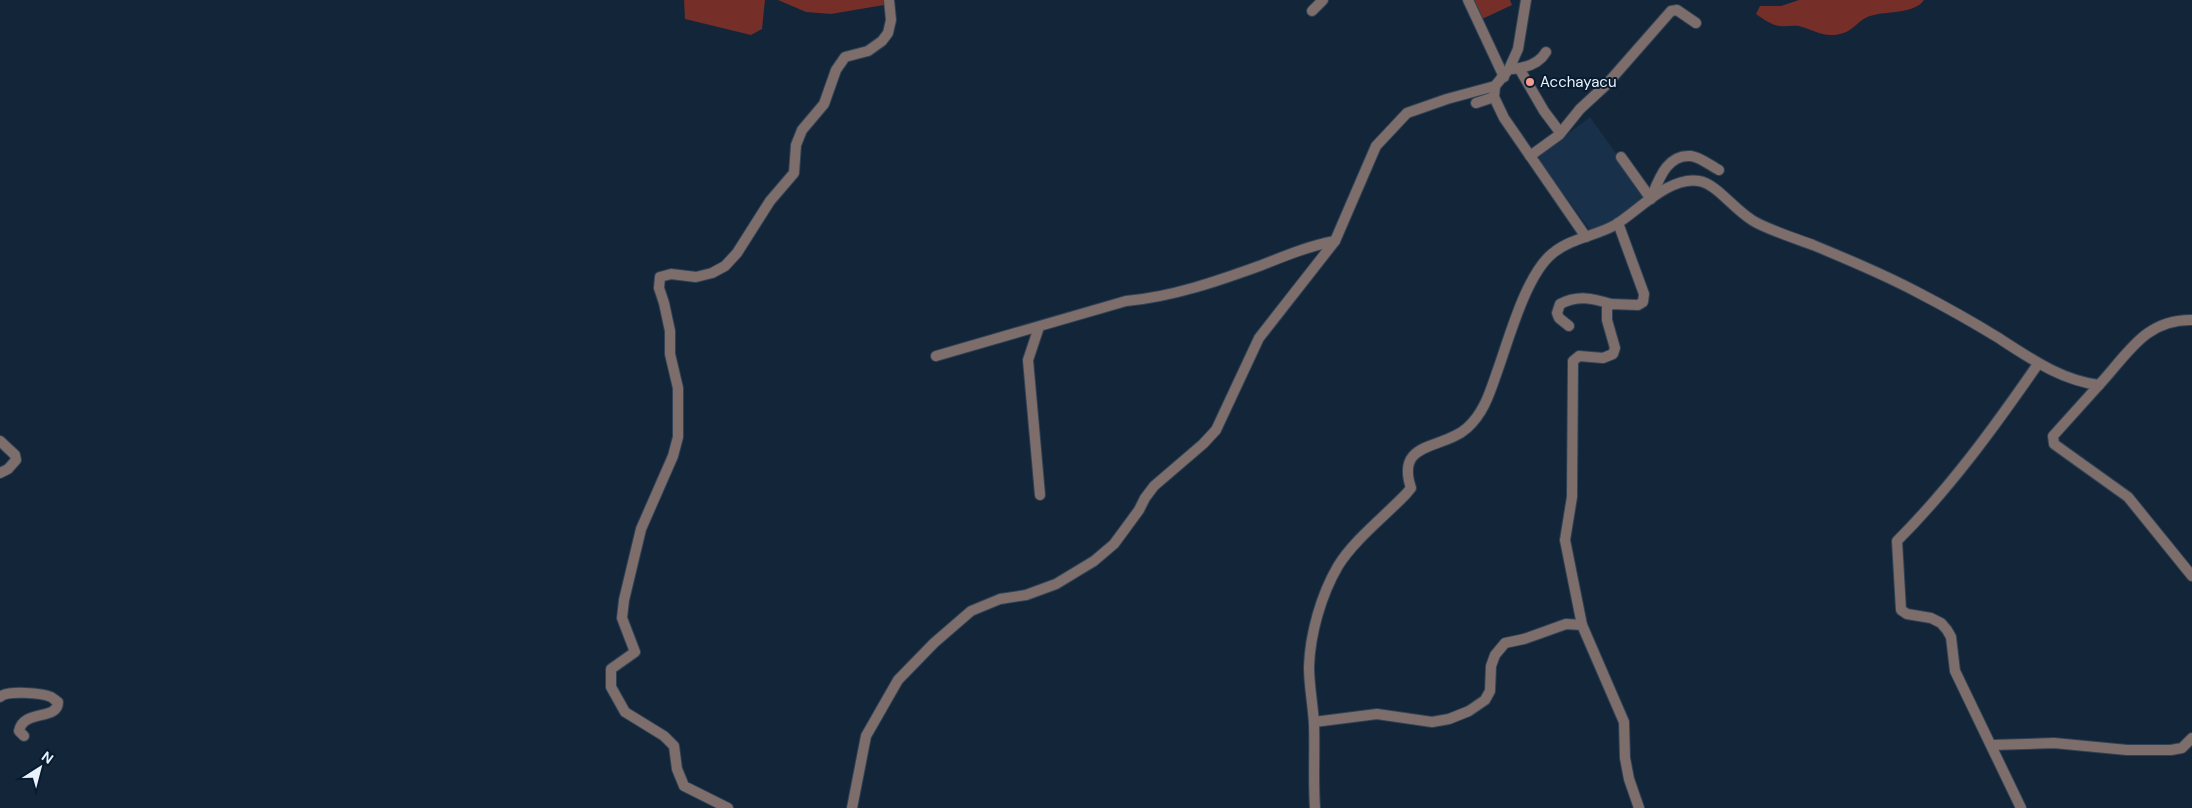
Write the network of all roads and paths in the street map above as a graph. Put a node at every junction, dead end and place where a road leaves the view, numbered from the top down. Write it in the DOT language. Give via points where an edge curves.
graph roads {
  1 [pos="889,0"];
  2 [pos="1323,0"];
  3 [pos="1468,0"];
  4 [pos="1526,0"];
  5 [pos="1312,11"];
  6 [pos="1696,23"];
  7 [pos="1546,52"];
  8 [pos="1510,72"];
  9 [pos="1494,92"];
  10 [pos="1476,104"];
  11 [pos="1559,131"];
  12 [pos="1530,156"];
  13 [pos="1621,157"];
  14 [pos="1719,170"];
  15 [pos="1651,199"];
  16 [pos="1618,223"];
  17 [pos="1586,237"];
  18 [pos="1335,241"];
  19 [pos="1611,304"];
  20 [pos="2192,320"];
  21 [pos="1569,326"];
  22 [pos="1039,327"];
  23 [pos="936,356"];
  24 [pos="2038,364"];
  25 [pos="2099,385"];
  26 [pos="0,441"];
  27 [pos="0,473"];
  28 [pos="1040,495"];
  29 [pos="2192,576"];
  30 [pos="1582,625"];
  31 [pos="4,691"];
  32 [pos="1314,722"];
  33 [pos="24,736"];
  34 [pos="2192,738"];
  35 [pos="1992,745"];
  36 [pos="728,808"];
  37 [pos="852,808"];
  38 [pos="1315,808"];
  39 [pos="1639,808"];
  40 [pos="2021,808"];
  1 -- 36 [label="street" via="892,20 888,33 868,51 845,57 836,70 824,104 802,130 796,145 794,173 770,201 737,253 712,274 660,277 659,288 670,331 670,354 678,388 678,436 673,456 641,529 624,600 622,618 635,652 611,669 612,686 625,712 664,736 674,746 677,769 684,786"];
  2 -- 5 [label="street"];
  3 -- 8 [label="street"];
  4 -- 8 [label="street" via="1518,49"];
  6 -- 12 [label="street" via="1677,10 1671,11 1559,135"];
  7 -- 8 [label="street" via="1532,65"];
  8 -- 9 [label="street"];
  8 -- 11 [label="street" via="1535,97"];
  9 -- 10 [label="street"];
  9 -- 12 [label="street" via="1504,118"];
  9 -- 18 [label="street" via="1462,94 1407,113 1376,146"];
  12 -- 17 [label="street"];
  13 -- 15 [label="street"];
  14 -- 15 [label="street" via="1693,156 1678,157 1669,163 1659,178"];
  15 -- 16 [label="street"];
  15 -- 24 [label="street" via="1673,185 1699,180 1717,188 1744,216 1758,224 1914,290"];
  16 -- 17 [label="street"];
  16 -- 19 [label="street" via="1644,294 1643,302 1638,305"];
  17 -- 32 [label="street" via="1552,253 1532,279 1489,398 1479,413 1468,427 1452,438 1418,449 1412,455 1408,480 1411,488 1338,565 1311,640 1309,669"];
  18 -- 22 [label="street" via="1311,246 1232,276 1155,299 1126,301"];
  18 -- 37 [label="street" via="1259,338 1216,430 1154,486 1114,544 1094,561 1056,584 1026,595 1000,599 971,611 898,680 866,736"];
  19 -- 21 [label="street" via="1586,298 1560,304 1559,318"];
  19 -- 30 [label="street" via="1607,308 1607,320 1615,348 1613,354 1603,358 1579,356 1573,361 1572,370 1572,497 1565,540"];
  20 -- 25 [label="street" via="2169,322 2153,328 2132,346"];
  22 -- 23 [label="street"];
  22 -- 28 [label="street" via="1028,360"];
  24 -- 25 [label="street" via="2082,383"];
  24 -- 35 [label="street" via="1993,430 1922,516 1897,541 1901,610 1932,618 1947,630 1951,637 1955,671"];
  25 -- 29 [label="street" via="2053,436 2054,444 2128,497"];
  26 -- 27 [label="street" via="16,460"];
  30 -- 32 [label="street" via="1566,624 1505,643 1494,655 1490,691 1485,700 1470,711 1449,719 1432,722 1377,714"];
  30 -- 39 [label="street" via="1624,722 1625,758"];
  31 -- 33 [label="street" via="52,697 58,702 54,712 26,719 19,731"];
  32 -- 38 [label="street"];
  34 -- 35 [label="street" via="2182,748 2172,750 2054,744"];
  35 -- 40 [label="street"];
}
